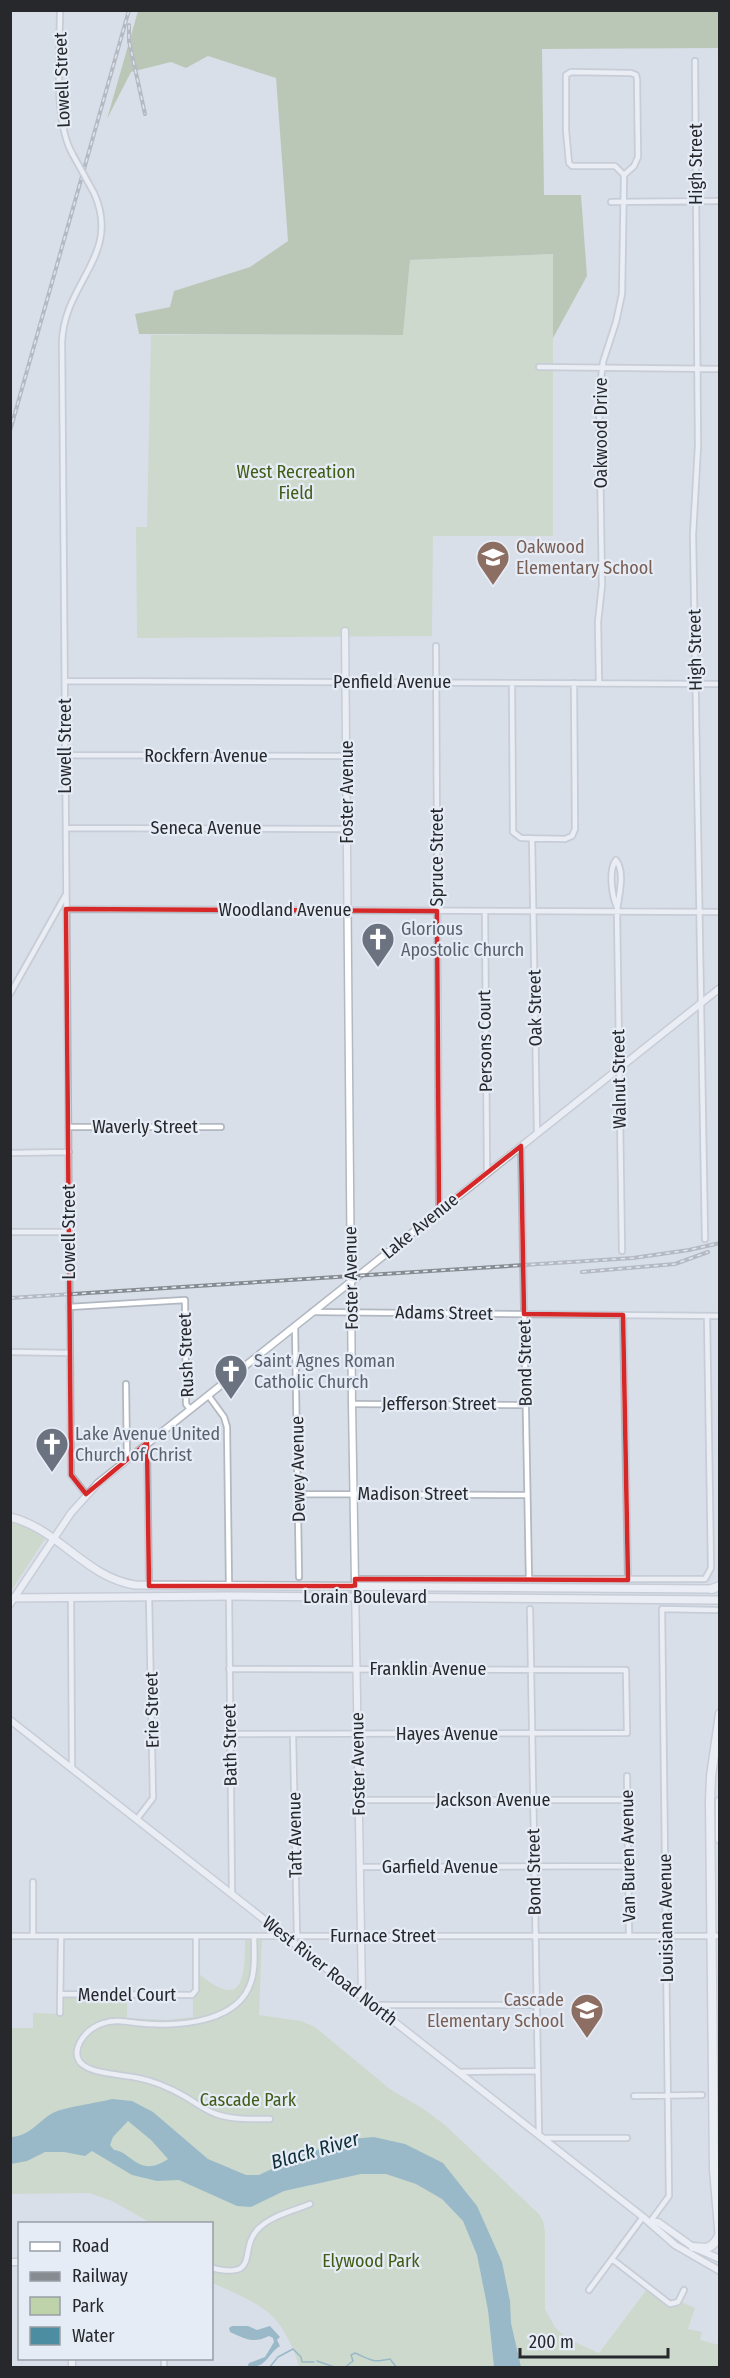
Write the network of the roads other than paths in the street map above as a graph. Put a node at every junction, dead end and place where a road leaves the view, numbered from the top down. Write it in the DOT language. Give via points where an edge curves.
graph roads {
  1 [pos="60,10"];
  2 [pos="695,61"];
  3 [pos="624,175"];
  4 [pos="696,201"];
  5 [pos="720,201"];
  6 [pos="611,202"];
  7 [pos="623,202"];
  8 [pos="538,367"];
  9 [pos="602,368"];
  10 [pos="697,369"];
  11 [pos="720,369"];
  12 [pos="345,631"];
  13 [pos="436,646"];
  14 [pos="65,681"];
  15 [pos="346,682"];
  16 [pos="436,682"];
  17 [pos="512,683"];
  18 [pos="574,683"];
  19 [pos="599,683"];
  20 [pos="695,684"];
  21 [pos="720,684"];
  22 [pos="65,755"];
  23 [pos="346,756"];
  24 [pos="66,828"];
  25 [pos="347,829"];
  26 [pos="532,838"];
  27 [pos="66,893"];
  28 [pos="66,909"];
  29 [pos="347,910"];
  30 [pos="617,910"];
  31 [pos="437,911"];
  32 [pos="485,911"];
  33 [pos="533,911"];
  34 [pos="699,912"];
  35 [pos="720,912"];
  36 [pos="720,988"];
  37 [pos="10,994"];
  38 [pos="701,1003"];
  39 [pos="619,1068"];
  40 [pos="68,1127"];
  41 [pos="221,1127"];
  42 [pos="537,1133"];
  43 [pos="521,1146"];
  44 [pos="69,1152"];
  45 [pos="10,1153"];
  46 [pos="487,1171"];
  47 [pos="439,1211"];
  48 [pos="10,1232"];
  49 [pos="69,1232"];
  50 [pos="705,1239"];
  51 [pos="622,1251"];
  52 [pos="351,1282"];
  53 [pos="69,1307"];
  54 [pos="312,1312"];
  55 [pos="351,1312"];
  56 [pos="524,1314"];
  57 [pos="623,1315"];
  58 [pos="706,1316"];
  59 [pos="720,1316"];
  60 [pos="295,1326"];
  61 [pos="10,1352"];
  62 [pos="70,1353"];
  63 [pos="126,1384"];
  64 [pos="208,1395"];
  65 [pos="352,1404"];
  66 [pos="526,1405"];
  67 [pos="190,1409"];
  68 [pos="147,1443"];
  69 [pos="127,1459"];
  70 [pos="86,1494"];
  71 [pos="298,1494"];
  72 [pos="353,1494"];
  73 [pos="527,1495"];
  74 [pos="10,1516"];
  75 [pos="55,1538"];
  76 [pos="299,1577"];
  77 [pos="529,1580"];
  78 [pos="628,1580"];
  79 [pos="355,1582"];
  80 [pos="149,1586"];
  81 [pos="228,1586"];
  82 [pos="717,1588"];
  83 [pos="149,1596"];
  84 [pos="229,1596"];
  85 [pos="355,1596"];
  86 [pos="71,1597"];
  87 [pos="12,1600"];
  88 [pos="720,1600"];
  89 [pos="530,1609"];
  90 [pos="716,1610"];
  91 [pos="229,1669"];
  92 [pos="356,1669"];
  93 [pos="530,1669"];
  94 [pos="720,1714"];
  95 [pos="10,1720"];
  96 [pos="627,1733"];
  97 [pos="230,1734"];
  98 [pos="293,1734"];
  99 [pos="358,1734"];
  100 [pos="531,1734"];
  101 [pos="72,1768"];
  102 [pos="627,1776"];
  103 [pos="359,1800"];
  104 [pos="533,1800"];
  105 [pos="627,1800"];
  106 [pos="720,1801"];
  107 [pos="137,1819"];
  108 [pos="720,1839"];
  109 [pos="534,1866"];
  110 [pos="628,1866"];
  111 [pos="360,1867"];
  112 [pos="33,1882"];
  113 [pos="232,1894"];
  114 [pos="10,1936"];
  115 [pos="33,1936"];
  116 [pos="62,1936"];
  117 [pos="196,1936"];
  118 [pos="254,1936"];
  119 [pos="287,1936"];
  120 [pos="297,1936"];
  121 [pos="361,1936"];
  122 [pos="535,1936"];
  123 [pos="629,1936"];
  124 [pos="666,1936"];
  125 [pos="715,1936"];
  126 [pos="60,1994"];
  127 [pos="362,1996"];
  128 [pos="374,2005"];
  129 [pos="537,2005"];
  130 [pos="60,2013"];
  131 [pos="538,2071"];
  132 [pos="458,2072"];
  133 [pos="702,2095"];
  134 [pos="634,2096"];
  135 [pos="668,2096"];
  136 [pos="270,2119"];
  137 [pos="541,2136"];
  138 [pos="627,2138"];
  139 [pos="310,2204"];
  140 [pos="643,2217"];
  141 [pos="650,2222"];
  142 [pos="719,2237"];
  143 [pos="693,2247"];
  144 [pos="612,2259"];
  145 [pos="720,2259"];
  146 [pos="213,2268"];
  147 [pos="720,2271"];
  148 [pos="589,2289"];
  149 [pos="684,2290"];
  1 -- 14 [label="street, Lowell Street, bridge" via="61,122 66,142 94,193 102,220 100,244 71,301 63,333"];
  2 -- 4 [label="street, High Street"];
  3 -- 3 [label="street" via="638,157 636,75 571,72 566,75 569,163 615,166"];
  3 -- 7 [label="street, Oakwood Drive"];
  4 -- 5 [label="street"];
  4 -- 7 [label="street"];
  4 -- 10 [label="street, High Street"];
  6 -- 7 [label="street"];
  7 -- 9 [label="street, Oakwood Drive" via="622,294"];
  8 -- 9 [label="street"];
  9 -- 10 [label="street"];
  9 -- 19 [label="street, Oakwood Drive"];
  10 -- 11 [label="street"];
  10 -- 20 [label="street, High Street" via="698,446 693,522"];
  12 -- 15 [label="street, Foster Avenue"];
  13 -- 16 [label="street, Spruce Street"];
  14 -- 15 [label="street, Penfield Avenue"];
  14 -- 22 [label="street, Lowell Street"];
  15 -- 16 [label="street, Penfield Avenue"];
  15 -- 23 [label="street, Foster Avenue"];
  16 -- 17 [label="street, Penfield Avenue"];
  16 -- 31 [label="street, Spruce Street"];
  17 -- 18 [label="street, Penfield Avenue"];
  17 -- 26 [label="street" via="512,828 518,837"];
  18 -- 19 [label="street, Penfield Avenue"];
  18 -- 26 [label="street" via="574,833 565,839"];
  19 -- 20 [label="street, Penfield Avenue"];
  20 -- 21 [label="street, Penfield Avenue"];
  20 -- 34 [label="street, High Street"];
  22 -- 23 [label="street, Rockfern Avenue"];
  22 -- 24 [label="street, Lowell Street"];
  23 -- 25 [label="street, Foster Avenue"];
  24 -- 25 [label="street, Seneca Avenue"];
  24 -- 27 [label="street, Lowell Street"];
  25 -- 29 [label="street, Foster Avenue"];
  26 -- 33 [label="street, Oak Street"];
  27 -- 28 [label="street, Lowell Street"];
  27 -- 37 [label="street"];
  28 -- 29 [label="street, Woodland Avenue"];
  28 -- 40 [label="street, Lowell Street"];
  29 -- 31 [label="street, Woodland Avenue"];
  29 -- 52 [label="street, Foster Avenue"];
  30 -- 30 [label="street, Walnut Street" via="621,866 616,860 612,876"];
  30 -- 33 [label="street, Woodland Avenue"];
  30 -- 34 [label="street, Woodland Avenue"];
  30 -- 39 [label="street, Walnut Street"];
  31 -- 32 [label="street, Woodland Avenue"];
  31 -- 47 [label="street, Spruce Street"];
  32 -- 33 [label="street, Woodland Avenue"];
  32 -- 46 [label="street, Persons Court"];
  33 -- 42 [label="street, Oak Street"];
  34 -- 35 [label="street, Woodland Avenue"];
  34 -- 38 [label="street, High Street"];
  36 -- 38 [label="street, Lake Avenue"];
  38 -- 39 [label="street, Lake Avenue"];
  38 -- 50 [label="street, High Street"];
  39 -- 42 [label="street, Lake Avenue"];
  39 -- 51 [label="street, Walnut Street"];
  40 -- 41 [label="street, Waverly Street"];
  40 -- 44 [label="street, Lowell Street"];
  42 -- 43 [label="street, Lake Avenue"];
  43 -- 46 [label="street, Lake Avenue"];
  43 -- 56 [label="street, Bond Street"];
  44 -- 45 [label="street"];
  44 -- 49 [label="street, Lowell Street"];
  46 -- 47 [label="street, Lake Avenue"];
  47 -- 52 [label="street, Lake Avenue"];
  48 -- 49 [label="street"];
  49 -- 53 [label="street, Lowell Street"];
  52 -- 54 [label="street, Lake Avenue"];
  52 -- 55 [label="street, Foster Avenue"];
  53 -- 62 [label="street, Lowell Street"];
  53 -- 67 [label="street, Rush Street" via="185,1300 186,1404"];
  54 -- 55 [label="street, Adams Street"];
  54 -- 60 [label="street, Lake Avenue"];
  55 -- 56 [label="street, Adams Street"];
  55 -- 65 [label="street, Foster Avenue"];
  56 -- 57 [label="street, Adams Street"];
  56 -- 66 [label="street, Bond Street"];
  57 -- 58 [label="street, Adams Street"];
  57 -- 78 [label="street"];
  58 -- 59 [label="street, Adams Street"];
  58 -- 78 [label="street" via="710,1572 701,1581"];
  60 -- 64 [label="street, Lake Avenue"];
  60 -- 71 [label="street, Dewey Avenue"];
  61 -- 62 [label="street"];
  62 -- 70 [label="street, Lowell Street" via="71,1476"];
  63 -- 69 [label="street"];
  64 -- 67 [label="street, Lake Avenue"];
  64 -- 81 [label="street" via="227,1427"];
  65 -- 66 [label="street, Jefferson Street"];
  65 -- 72 [label="street, Foster Avenue"];
  66 -- 73 [label="street, Bond Street"];
  67 -- 68 [label="street, Lake Avenue"];
  68 -- 69 [label="street, Lake Avenue"];
  68 -- 80 [label="street"];
  69 -- 70 [label="street, Lake Avenue"];
  70 -- 75 [label="street, Lake Avenue"];
  71 -- 72 [label="street, Madison Street"];
  71 -- 76 [label="street, Dewey Avenue"];
  72 -- 73 [label="street, Madison Street"];
  72 -- 79 [label="street, Foster Avenue"];
  73 -- 77 [label="street, Bond Street"];
  74 -- 75 [label="main road, Lorain Boulevard"];
  75 -- 80 [label="main road, Lorain Boulevard" via="107,1576"];
  75 -- 87 [label="street, Lake Avenue"];
  77 -- 78 [label="street, Lorain Boulevard"];
  77 -- 79 [label="street, Lorain Boulevard"];
  79 -- 81 [label="main road, Lorain Boulevard"];
  79 -- 82 [label="main road, Lorain Boulevard"];
  79 -- 85 [label="street, Foster Avenue"];
  80 -- 81 [label="main road, Lorain Boulevard"];
  83 -- 84 [label="main road, Lorain Boulevard"];
  83 -- 86 [label="main road, Lorain Boulevard"];
  83 -- 107 [label="street, Erie Street" via="153,1798"];
  84 -- 85 [label="main road, Lorain Boulevard"];
  84 -- 91 [label="street, Bath Street"];
  85 -- 88 [label="main road, Lorain Boulevard"];
  85 -- 92 [label="street, Foster Avenue"];
  86 -- 87 [label="main road, Lorain Boulevard"];
  86 -- 101 [label="street"];
  89 -- 93 [label="street, Bond Street"];
  90 -- 124 [label="street, Louisiana Avenue" via="662,1609"];
  91 -- 92 [label="street, Franklin Avenue"];
  91 -- 97 [label="street, Bath Street"];
  92 -- 93 [label="street, Franklin Avenue"];
  92 -- 99 [label="street, Foster Avenue"];
  93 -- 96 [label="street, Franklin Avenue" via="626,1670"];
  93 -- 100 [label="street, Bond Street"];
  94 -- 125 [label="highway" via="710,1789"];
  95 -- 101 [label="street, West River Road North"];
  96 -- 100 [label="street, Hayes Avenue"];
  97 -- 98 [label="street, Hayes Avenue"];
  97 -- 113 [label="street, Bath Street"];
  98 -- 99 [label="street, Hayes Avenue"];
  98 -- 120 [label="street, Taft Avenue"];
  99 -- 100 [label="street, Hayes Avenue"];
  99 -- 103 [label="street, Foster Avenue"];
  100 -- 104 [label="street, Bond Street"];
  101 -- 107 [label="street, West River Road North"];
  102 -- 105 [label="street, Van Buren Avenue"];
  103 -- 104 [label="street, Jackson Avenue"];
  103 -- 111 [label="street, Foster Avenue"];
  104 -- 105 [label="street, Jackson Avenue"];
  104 -- 109 [label="street, Bond Street"];
  105 -- 110 [label="street, Van Buren Avenue"];
  106 -- 108 [label="highway"];
  107 -- 113 [label="street, West River Road North"];
  109 -- 110 [label="street, Garfield Avenue"];
  109 -- 111 [label="street, Garfield Avenue"];
  109 -- 122 [label="street, Bond Street"];
  110 -- 123 [label="street, Van Buren Avenue"];
  111 -- 121 [label="street, Foster Avenue"];
  112 -- 115 [label="street"];
  113 -- 119 [label="street, West River Road North"];
  114 -- 115 [label="street, Furnace Street"];
  115 -- 116 [label="street, Furnace Street"];
  116 -- 117 [label="street, Furnace Street"];
  116 -- 126 [label="street"];
  117 -- 118 [label="street, Furnace Street"];
  117 -- 126 [label="street, Mendel Court" via="194,1993"];
  118 -- 119 [label="street, Furnace Street"];
  118 -- 136 [label="street" via="251,1984 230,2010 179,2023 102,2023 83,2037 78,2055 91,2071 159,2084 218,2115"];
  119 -- 120 [label="street, Furnace Street"];
  119 -- 127 [label="street, West River Road North"];
  120 -- 121 [label="street, Furnace Street"];
  121 -- 122 [label="street, Furnace Street"];
  121 -- 127 [label="street, Foster Avenue"];
  122 -- 123 [label="street, Furnace Street"];
  122 -- 129 [label="street, Bond Street"];
  123 -- 124 [label="street, Furnace Street"];
  124 -- 125 [label="street, Furnace Street"];
  124 -- 135 [label="street, Louisiana Avenue"];
  125 -- 142 [label="highway" via="714,2170"];
  126 -- 130 [label="street"];
  127 -- 128 [label="street, West River Road North"];
  128 -- 129 [label="street"];
  128 -- 132 [label="street, West River Road North"];
  129 -- 131 [label="street, Bond Street"];
  131 -- 132 [label="street"];
  131 -- 137 [label="street, Bond Street"];
  132 -- 137 [label="street, West River Road North"];
  133 -- 135 [label="street"];
  134 -- 135 [label="street"];
  135 -- 141 [label="street, Louisiana Avenue" via="669,2196"];
  137 -- 138 [label="street"];
  137 -- 140 [label="street, West River Road North"];
  139 -- 146 [label="street" via="260,2228 240,2268 226,2272"];
  140 -- 141 [label="street, West River Road North"];
  140 -- 144 [label="street"];
  141 -- 143 [label="street, West River Road North" via="658,2222"];
  141 -- 147 [label="street, West River Road North" via="675,2245"];
  142 -- 143 [label="highway" via="708,2249"];
  143 -- 145 [label="street, West River Road North"];
  144 -- 148 [label="street"];
  144 -- 149 [label="street" via="670,2304 678,2302"];
}
